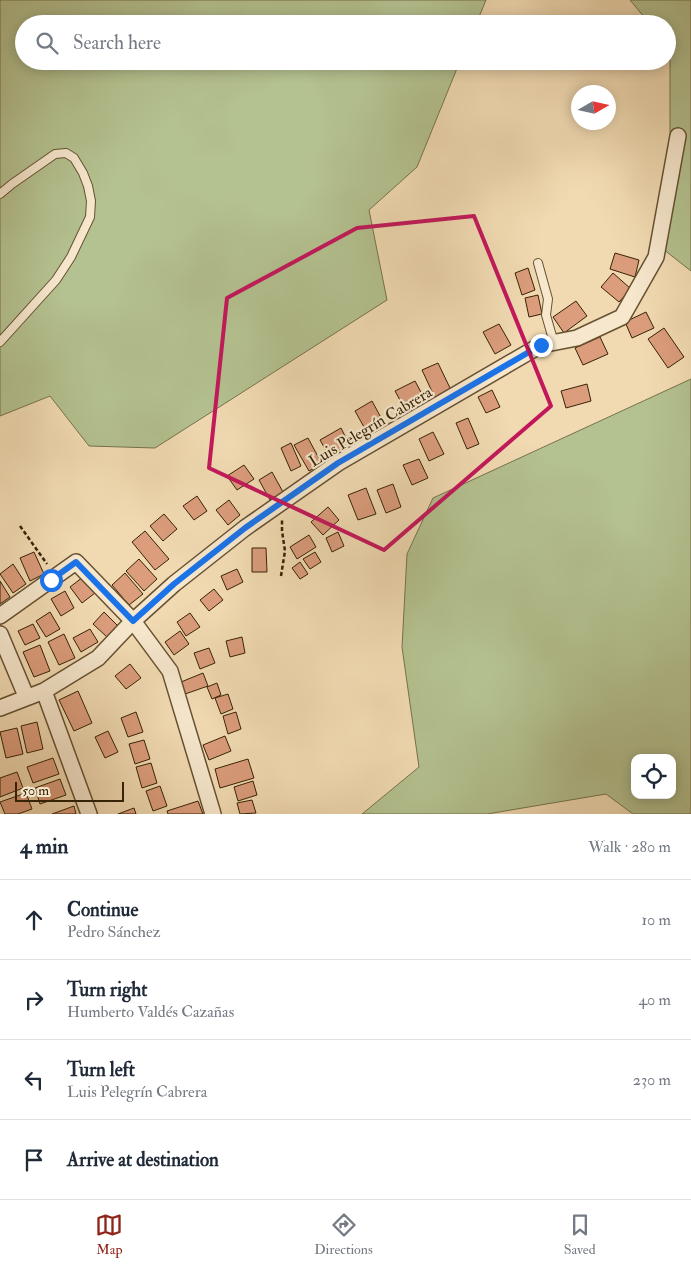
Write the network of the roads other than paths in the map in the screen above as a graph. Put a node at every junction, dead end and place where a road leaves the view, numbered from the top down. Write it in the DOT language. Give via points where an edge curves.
graph roads {
  1 [pos="678,136"];
  2 [pos="0,194"];
  3 [pos="538,263"];
  4 [pos="0,342"];
  5 [pos="554,342"];
  6 [pos="0,616"];
  7 [pos="133,621"];
  8 [pos="0,634"];
  9 [pos="44,691"];
  10 [pos="26,696"];
  11 [pos="0,708"];
  12 [pos="90,814"];
  13 [pos="213,814"];
  1 -- 5 [label="street, Luis Pelegrín Cabrera" via="656,257 622,317 577,338"];
  2 -- 4 [label="lane" via="55,154 66,153 74,158 83,173 91,202 90,217 71,257 56,280"];
  3 -- 5 [label="lane" via="548,299 546,315"];
  5 -- 7 [label="street, Luis Pelegrín Cabrera" via="541,345 346,458 245,528"];
  6 -- 7 [label="street" via="76,562"];
  7 -- 9 [label="street, Luis Pelegrín Cabrera" via="98,658"];
  7 -- 13 [label="street" via="170,671"];
  8 -- 10 [label="street"];
  9 -- 10 [label="street, Luis Pelegrín Cabrera"];
  9 -- 12 [label="street"];
  10 -- 11 [label="street, Luis Pelegrín Cabrera"];
}
